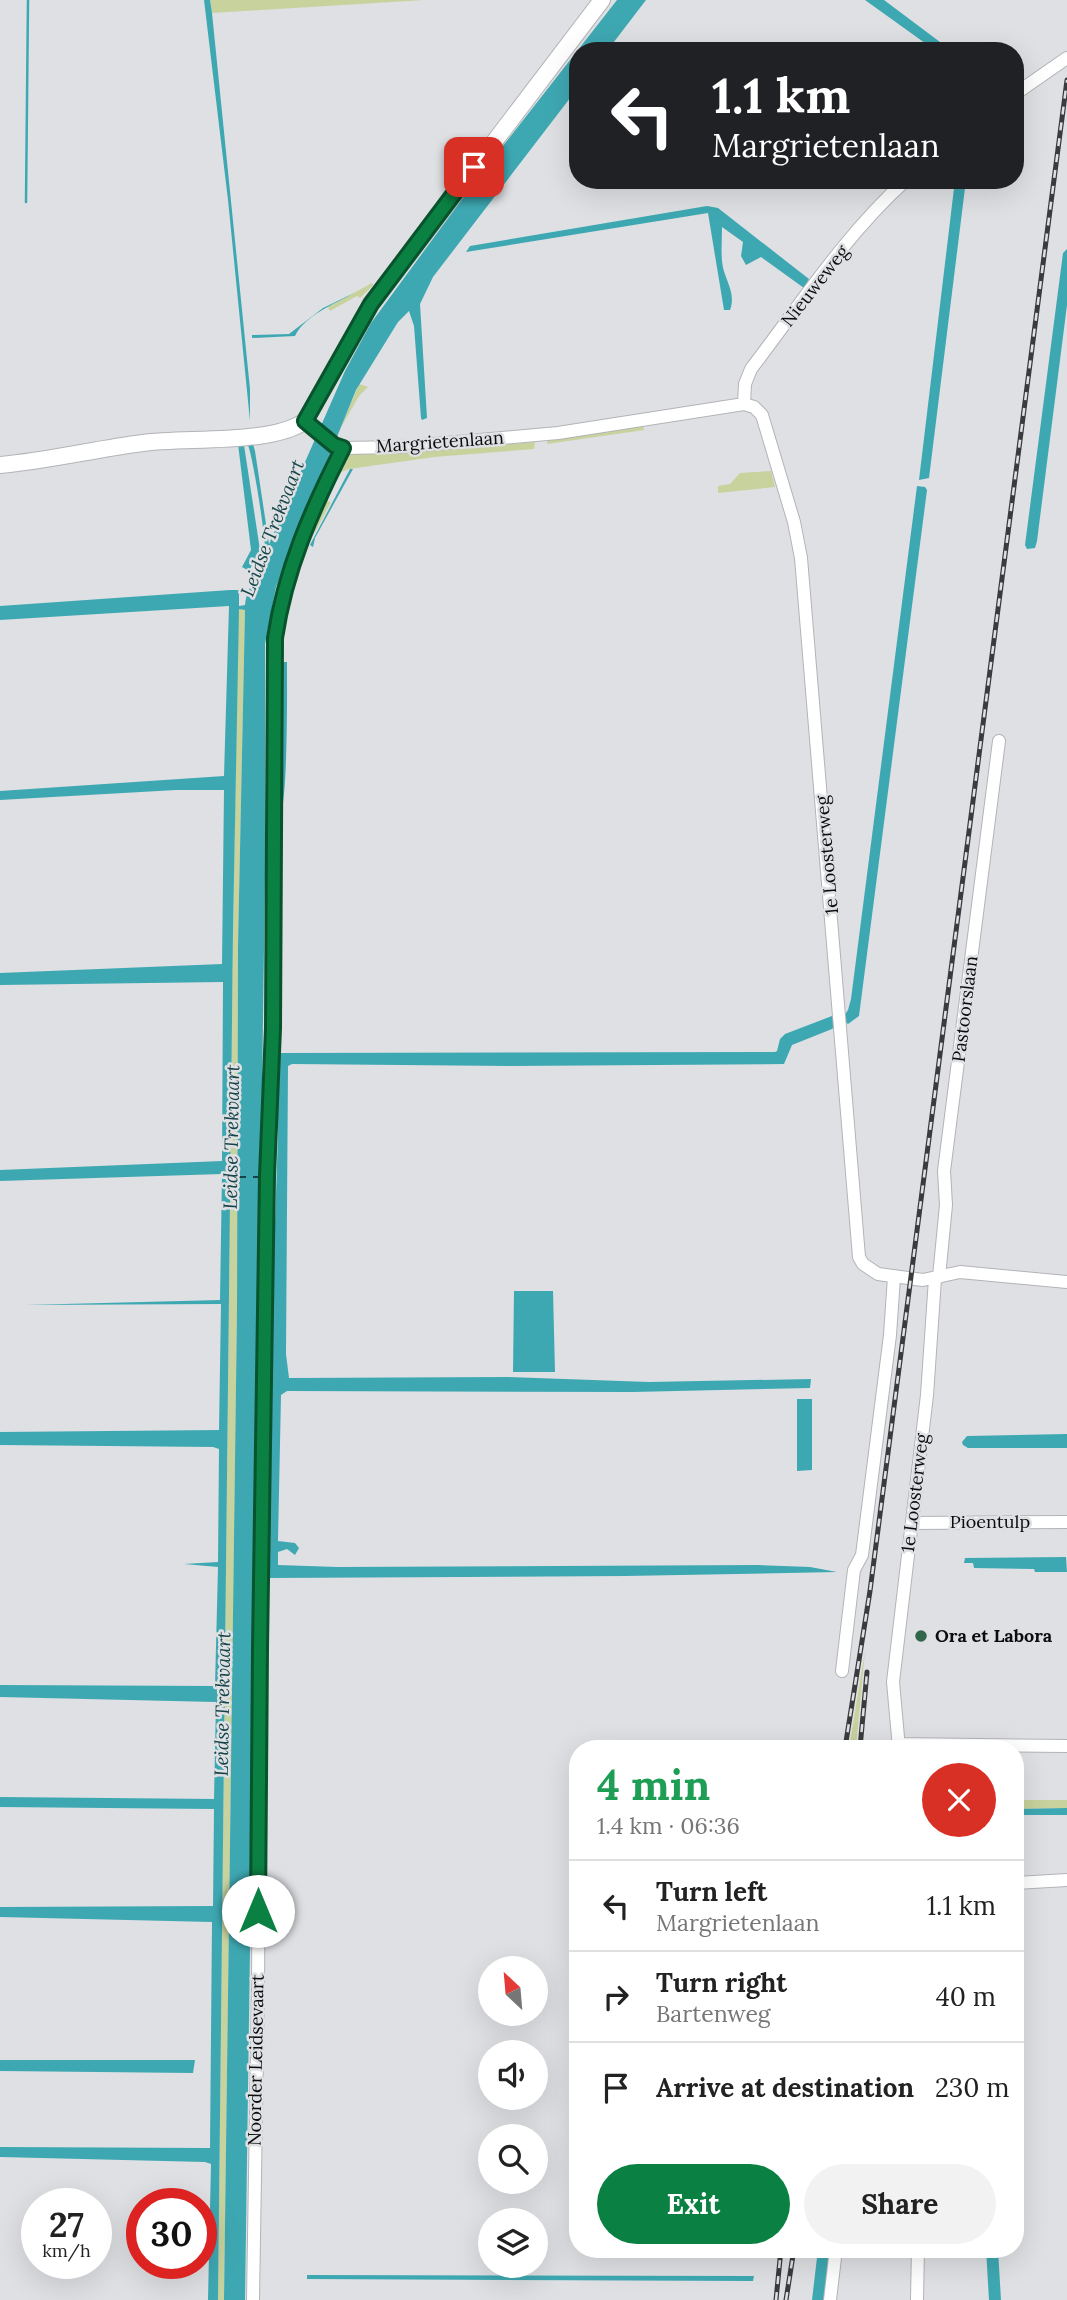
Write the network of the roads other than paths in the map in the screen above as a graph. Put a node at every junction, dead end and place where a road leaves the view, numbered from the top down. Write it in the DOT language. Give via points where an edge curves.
graph roads {
  1 [pos="602,2"];
  2 [pos="571,42"];
  3 [pos="569,44"];
  4 [pos="1067,58"];
  5 [pos="1024,88"];
  6 [pos="896,189"];
  7 [pos="744,404"];
  8 [pos="311,426"];
  9 [pos="339,447"];
  10 [pos="0,466"];
  11 [pos="999,741"];
  12 [pos="894,1277"];
  13 [pos="937,1278"];
  14 [pos="1067,1282"];
  15 [pos="912,1522"];
  16 [pos="1067,1522"];
  17 [pos="842,1671"];
  18 [pos="899,1740"];
  19 [pos="1024,1746"];
  20 [pos="1067,1746"];
  21 [pos="1067,1880"];
  22 [pos="1024,1882"];
  23 [pos="835,2258"];
  24 [pos="918,2258"];
  25 [pos="253,2300"];
  26 [pos="830,2300"];
  27 [pos="917,2300"];
  1 -- 2 [label="main road" via="592,22"];
  3 -- 8 [label="main road" via="371,304"];
  4 -- 5 [label="street"];
  6 -- 7 [label="street, Nieuweweg" via="751,369"];
  7 -- 9 [label="street, Margrietenlaan" via="558,433 400,447"];
  7 -- 12 [label="street, 1e Loosterweg" via="762,415 801,558 857,1248 870,1271"];
  8 -- 9 [label="street"];
  8 -- 10 [label="main road" via="264,435 143,443"];
  9 -- 25 [label="street, Noorder Leidsevaart" via="280,601 275,638"];
  11 -- 13 [label="street, Pastoorslaan" via="944,1171 946,1205"];
  12 -- 13 [label="street, 1e Loosterweg"];
  12 -- 17 [label="street" via="876,1450"];
  13 -- 14 [label="street" via="960,1272"];
  13 -- 15 [label="street, 1e Loosterweg"];
  15 -- 16 [label="street, Pioentulp"];
  15 -- 18 [label="street, 1e Loosterweg" via="894,1682"];
  19 -- 20 [label="street"];
  21 -- 22 [label="street"];
  23 -- 26 [label="street"];
  24 -- 27 [label="street"];
}
